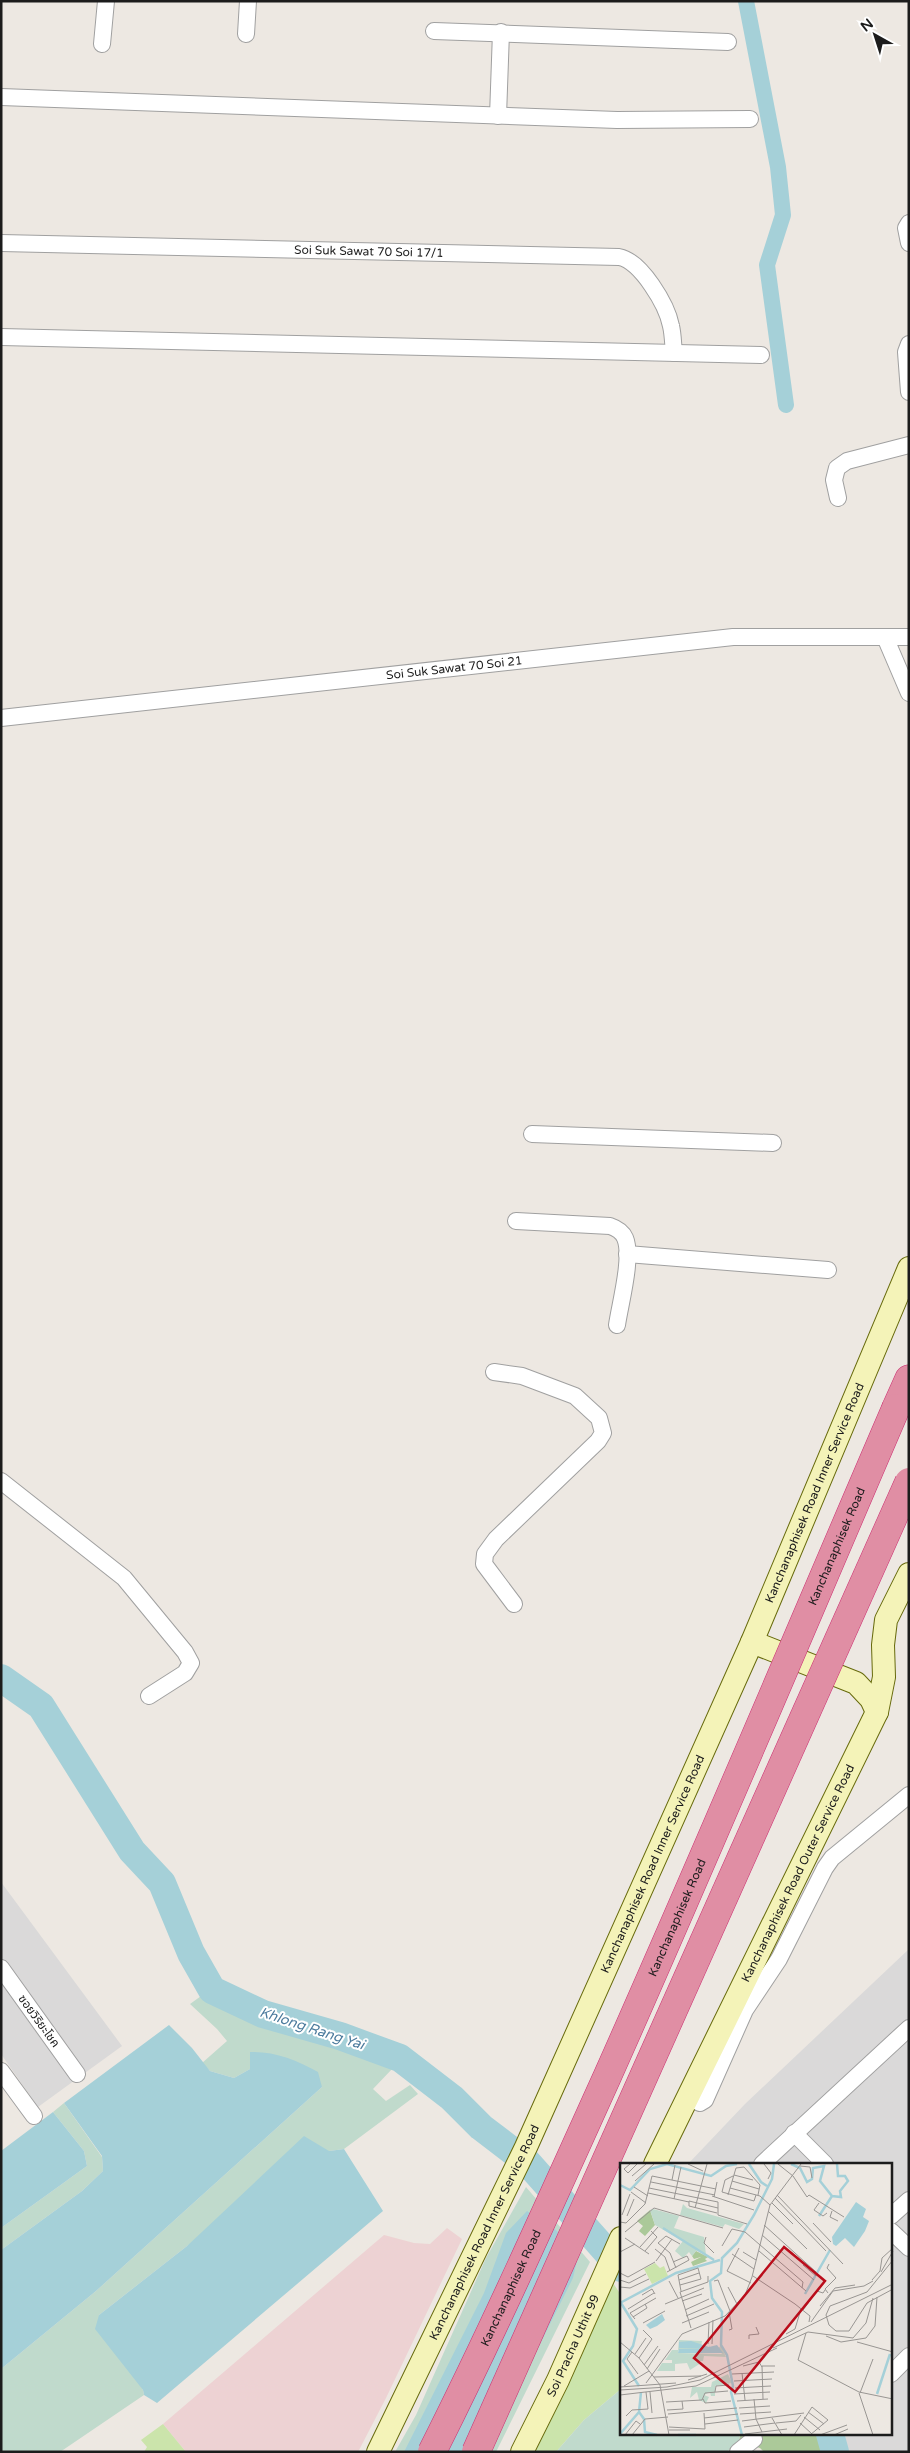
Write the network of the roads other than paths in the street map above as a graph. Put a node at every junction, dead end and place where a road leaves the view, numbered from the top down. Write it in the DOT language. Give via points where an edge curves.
graph roads {
  1 [pos="106,1"];
  2 [pos="248,1"];
  3 [pos="434,31"];
  4 [pos="501,32"];
  5 [pos="246,34"];
  6 [pos="728,42"];
  7 [pos="102,44"];
  8 [pos="1,97"];
  9 [pos="498,116"];
  10 [pos="750,119"];
  11 [pos="909,223"];
  12 [pos="1,243"];
  13 [pos="909,243"];
  14 [pos="1,337"];
  15 [pos="909,344"];
  16 [pos="674,353"];
  17 [pos="761,355"];
  18 [pos="909,392"];
  19 [pos="909,445"];
  20 [pos="838,498"];
  21 [pos="885,637"];
  22 [pos="909,637"];
  23 [pos="909,693"];
  24 [pos="1,718"];
  25 [pos="532,1134"];
  26 [pos="774,1144"];
  27 [pos="516,1221"];
  28 [pos="627,1254"];
  29 [pos="909,1268"];
  30 [pos="828,1270"];
  31 [pos="616,1325"];
  32 [pos="494,1372"];
  33 [pos="909,1379"];
  34 [pos="1,1481"];
  35 [pos="909,1482"];
  36 [pos="909,1507"];
  37 [pos="909,1574"];
  38 [pos="514,1604"];
  39 [pos="855,1605"];
  40 [pos="752,1642"];
  41 [pos="149,1696"];
  42 [pos="877,1712"];
  43 [pos="909,1795"];
  44 [pos="816,1862"];
  45 [pos="1,1968"];
  46 [pos="909,2028"];
  47 [pos="1,2071"];
  48 [pos="78,2074"];
  49 [pos="34,2116"];
  50 [pos="794,2134"];
  51 [pos="655,2163"];
  52 [pos="763,2163"];
  53 [pos="824,2163"];
  54 [pos="909,2200"];
  55 [pos="892,2215"];
  56 [pos="892,2232"];
  57 [pos="620,2240"];
  58 [pos="909,2248"];
  59 [pos="909,2356"];
  60 [pos="892,2373"];
  61 [pos="754,2439"];
  62 [pos="378,2452"];
  63 [pos="432,2452"];
  64 [pos="476,2452"];
  65 [pos="522,2452"];
  66 [pos="738,2452"];
  1 -- 7 [label="street"];
  2 -- 5 [label="street"];
  3 -- 4 [label="street"];
  4 -- 6 [label="street"];
  4 -- 9 [label="street"];
  8 -- 9 [label="street"];
  9 -- 10 [label="street" via="617,120"];
  11 -- 13 [label="street" via="906,228"];
  12 -- 16 [label="street, Soi Suk Sawat 70 Soi 17/1" via="620,257 632,262 644,275 661,302 672,326"];
  14 -- 16 [label="street"];
  15 -- 18 [label="street" via="906,352"];
  16 -- 17 [label="street"];
  19 -- 20 [label="street" via="847,461 837,468 834,480"];
  21 -- 22 [label="street, Soi Suk Sawat 70 Soi 21"];
  21 -- 23 [label="street"];
  21 -- 24 [label="street, Soi Suk Sawat 70 Soi 21" via="733,637"];
  25 -- 26 [label="street"];
  27 -- 28 [label="street" via="610,1226 618,1229 625,1238"];
  28 -- 30 [label="street"];
  28 -- 31 [label="street"];
  29 -- 40 [label="main road, Kanchanaphisek Road Inner Service Road"];
  32 -- 38 [label="street" via="522,1376 575,1396 599,1418 603,1433 496,1539 485,1554 484,1564"];
  33 -- 63 [label="highway, Kanchanaphisek Road, bridge" via="672,1931 539,2229"];
  34 -- 41 [label="street" via="124,1578 185,1652 191,1663 185,1673"];
  35 -- 39 [label="highway, bridge"];
  36 -- 39 [label="highway, bridge"];
  37 -- 42 [label="main road, Kanchanaphisek Road Outer Service Road" via="886,1620 884,1677"];
  39 -- 64 [label="highway, bridge"];
  40 -- 42 [label="main road" via="856,1683 871,1699"];
  40 -- 62 [label="main road, Kanchanaphisek Road Inner Service Road" via="526,2147"];
  42 -- 44 [label="main road, Kanchanaphisek Road Outer Service Road"];
  43 -- 44 [label="street" via="840,1851"];
  44 -- 51 [label="main road, Kanchanaphisek Road Outer Service Road" via="740,2008 687,2097"];
  45 -- 48 [label="street, ซอยวิริยะโชค"];
  46 -- 50 [label="street"];
  47 -- 49 [label="street"];
  50 -- 52 [label="street"];
  50 -- 53 [label="street"];
  54 -- 55 [label="street"];
  56 -- 58 [label="street"];
  57 -- 65 [label="main road, Soi Pracha Uthit 99"];
  59 -- 60 [label="street"];
  61 -- 66 [label="street"];
}
